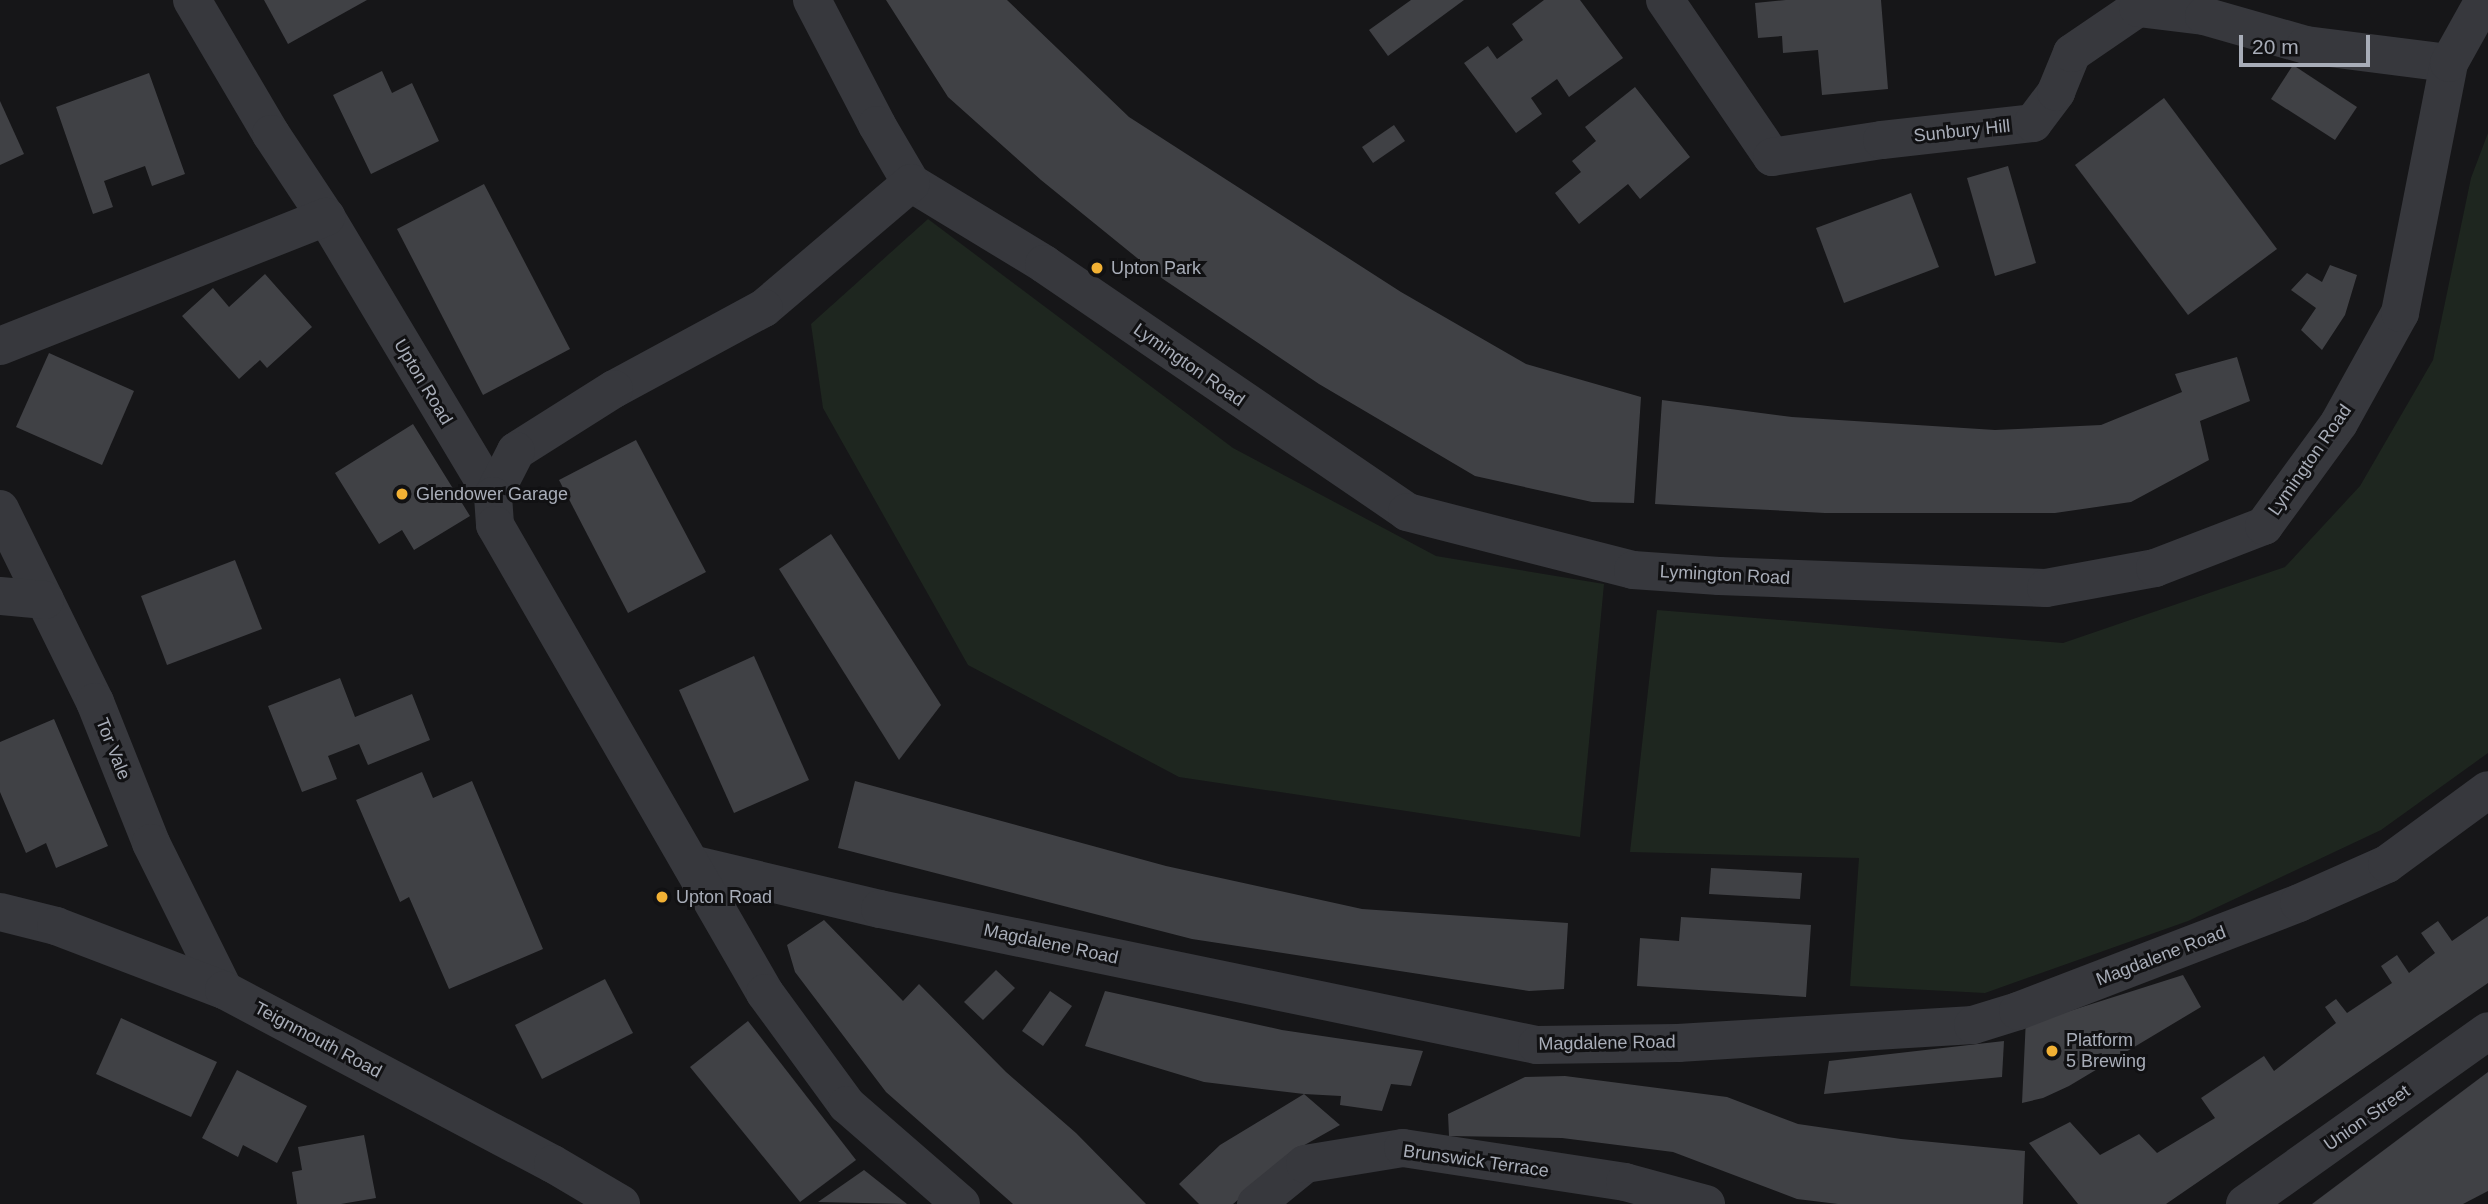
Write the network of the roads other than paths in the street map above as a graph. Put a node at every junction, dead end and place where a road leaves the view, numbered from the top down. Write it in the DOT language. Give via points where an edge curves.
graph roads {
  1 [pos="192,0"];
  2 [pos="812,0"];
  3 [pos="1665,0"];
  4 [pos="2484,0"];
  5 [pos="2449,63"];
  6 [pos="911,184"];
  7 [pos="327,217"];
  8 [pos="0,346"];
  9 [pos="493,496"];
  10 [pos="0,509"];
  11 [pos="0,596"];
  12 [pos="45,600"];
  13 [pos="2488,790"];
  14 [pos="691,864"];
  15 [pos="0,912"];
  16 [pos="223,990"];
  17 [pos="2488,1031"];
  18 [pos="621,1204"];
  19 [pos="961,1204"];
  20 [pos="1256,1204"];
  21 [pos="1706,1204"];
  22 [pos="2245,1204"];
  1 -- 7 [label="street, Upton Road" via="271,134"];
  2 -- 6 [label="street, Lymington Road"];
  3 -- 5 [label="street, Sunbury Hill" via="1772,157 2033,123 2056,92 2072,53 2138,8 2204,16 2306,45"];
  4 -- 5 [label="street, Lymington Road"];
  5 -- 6 [label="street, Lymington Road" via="2400,313 2339,423 2264,526 2155,568 2046,587 1633,570 1407,512 1044,264"];
  6 -- 9 [label="street" via="764,308 614,389 516,452"];
  7 -- 8 [label="street"];
  7 -- 9 [label="street, Upton Road"];
  9 -- 14 [label="street, Upton Road" via="495,524"];
  10 -- 12 [label="street, Tor Vale"];
  11 -- 12 [label="street"];
  12 -- 16 [label="street, Tor Vale" via="95,702 151,843"];
  13 -- 14 [label="street, Magdalene Road" via="2387,864 2299,903 2018,1011 1973,1025 1678,1043 1537,1045 880,909"];
  14 -- 19 [label="street, Upton Road" via="765,993 848,1105"];
  15 -- 16 [label="street, Teignmouth Road" via="57,926"];
  16 -- 18 [label="street, Teignmouth Road"];
  17 -- 22 [label="street, Union Street"];
  20 -- 21 [label="street, Brunswick Terrace" via="1305,1164 1403,1148 1625,1182"];
}
